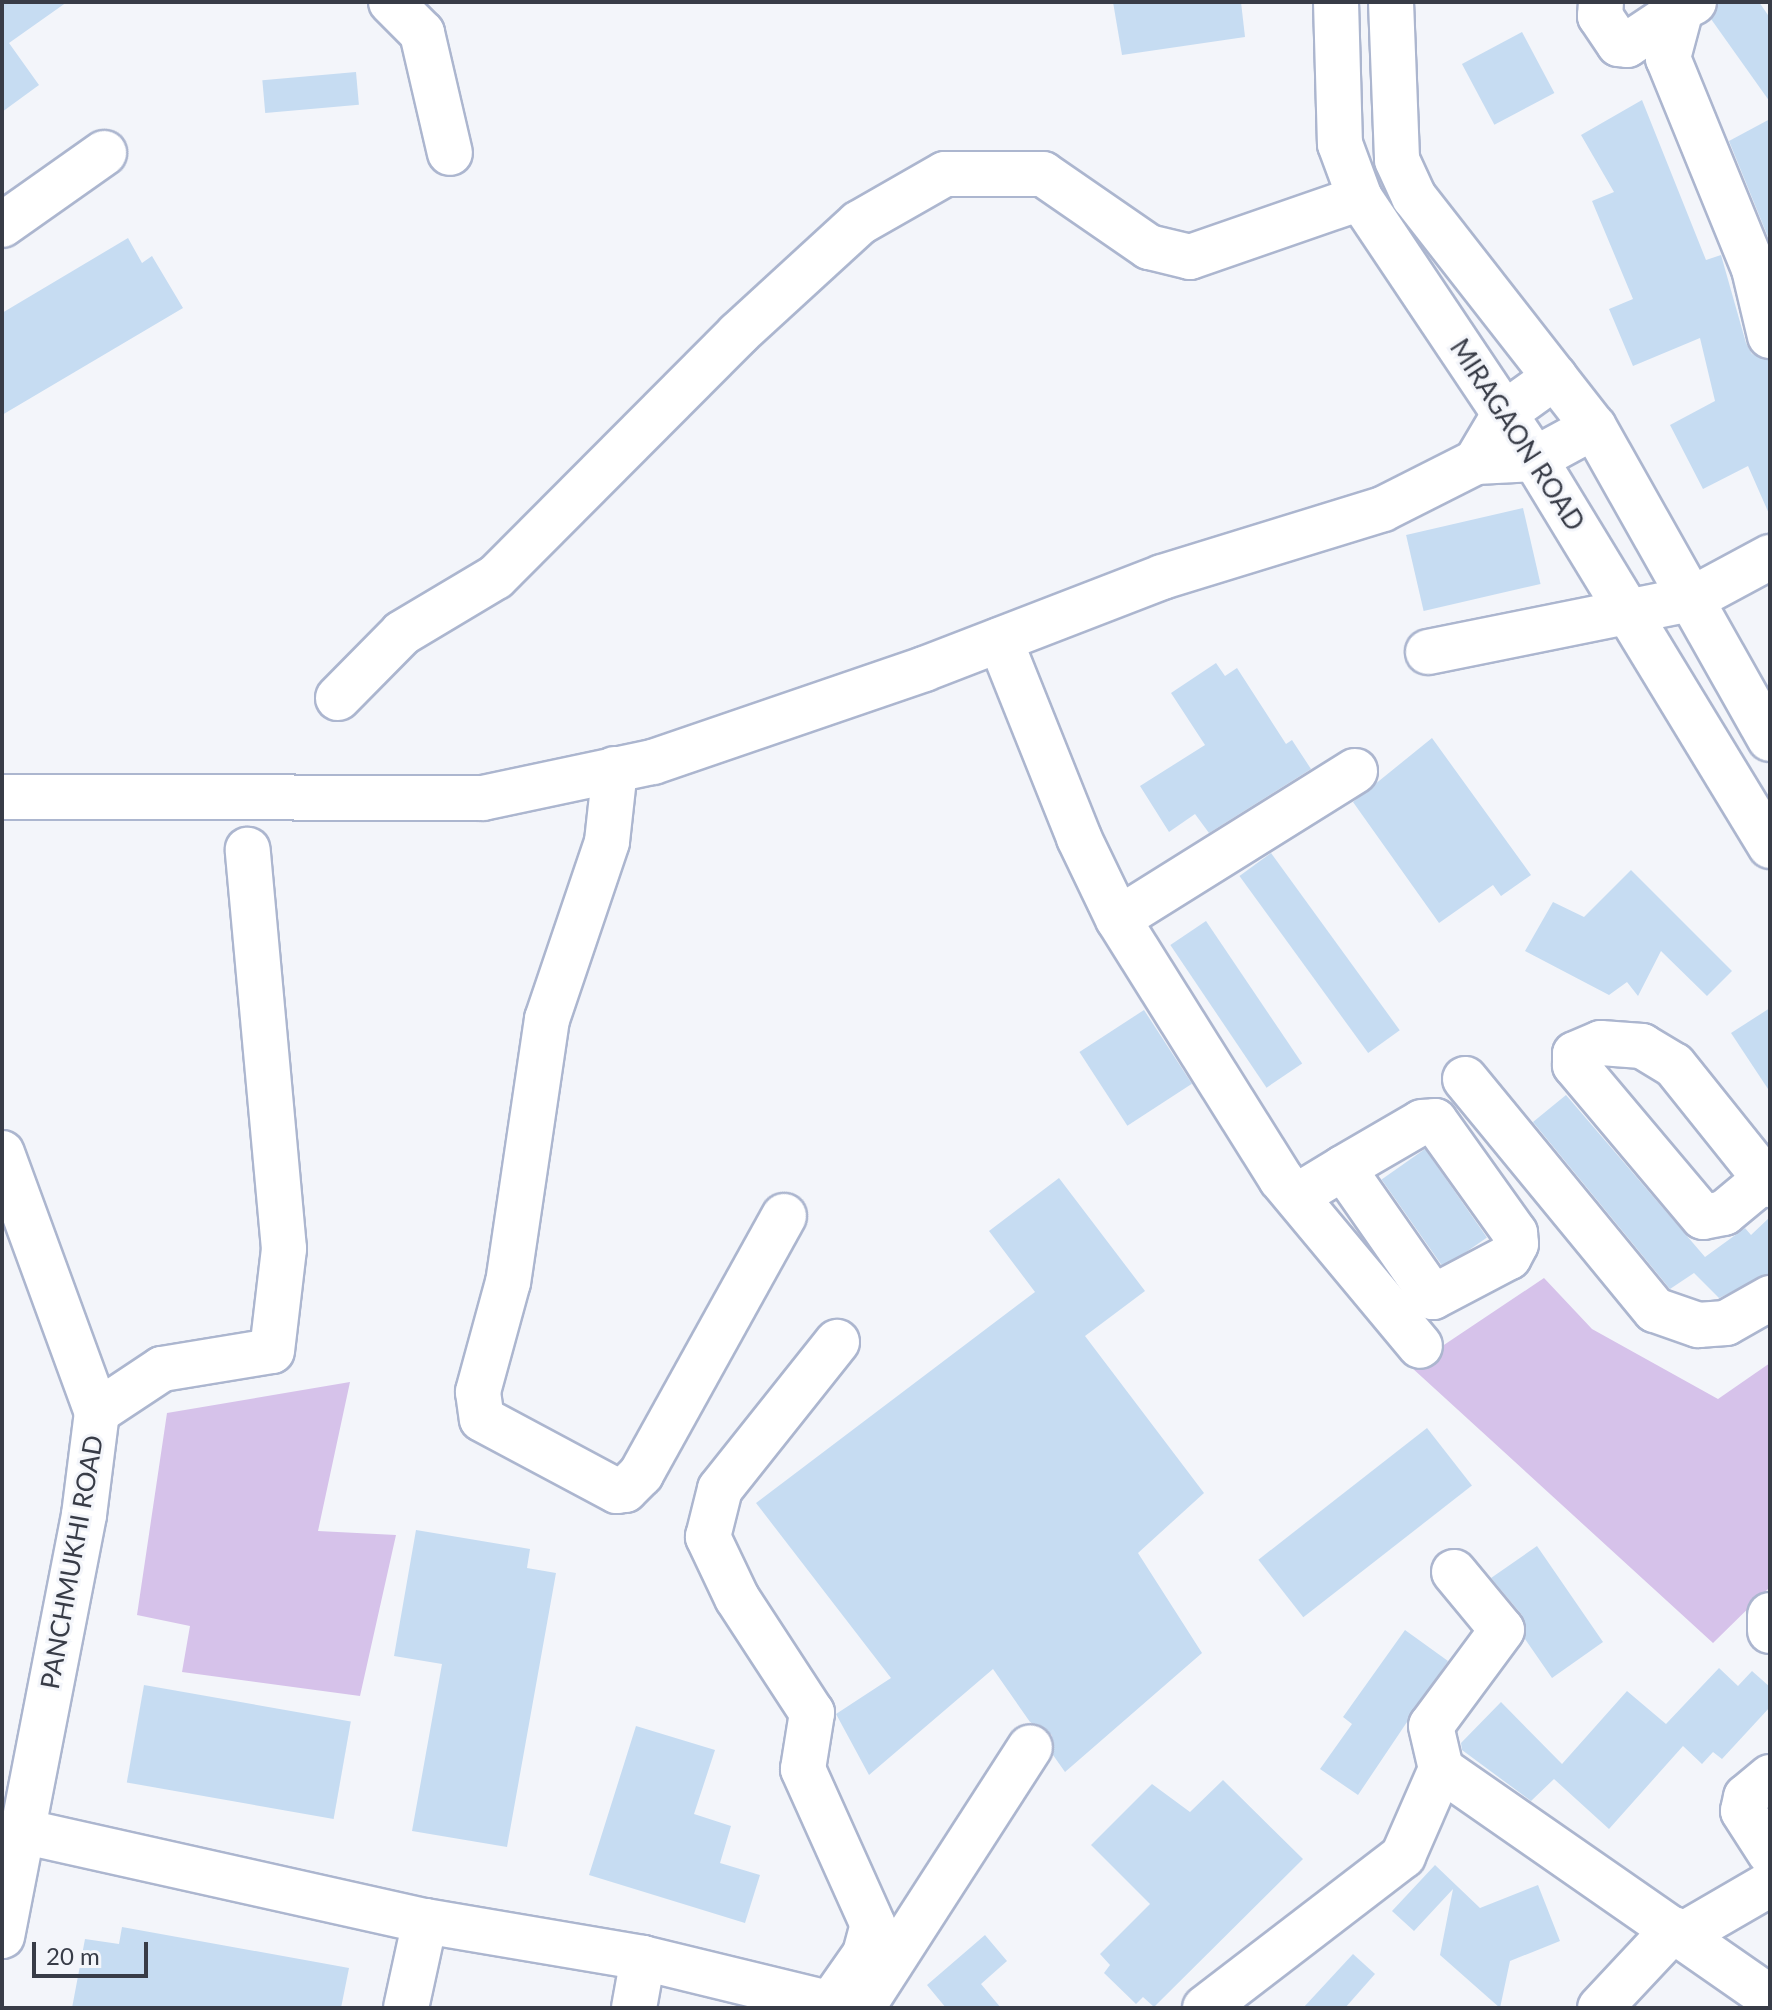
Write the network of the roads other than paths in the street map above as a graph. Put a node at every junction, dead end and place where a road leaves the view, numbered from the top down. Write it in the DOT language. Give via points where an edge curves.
graph roads {
  1 [pos="391,2"];
  2 [pos="1336,2"];
  3 [pos="1391,2"];
  4 [pos="1601,2"];
  5 [pos="1688,6"];
  6 [pos="104,153"];
  7 [pos="450,153"];
  8 [pos="1360,198"];
  9 [pos="2,225"];
  10 [pos="1770,336"];
  11 [pos="1555,377"];
  12 [pos="1505,413"];
  13 [pos="1594,427"];
  14 [pos="1535,459"];
  15 [pos="1476,462"];
  16 [pos="1770,557"];
  17 [pos="1692,599"];
  18 [pos="1630,610"];
  19 [pos="1000,640"];
  20 [pos="1428,652"];
  21 [pos="338,698"];
  22 [pos="1770,739"];
  23 [pos="615,769"];
  24 [pos="1355,771"];
  25 [pos="2,797"];
  26 [pos="1770,846"];
  27 [pos="248,850"];
  28 [pos="1118,919"];
  29 [pos="1465,1079"];
  30 [pos="2,1153"];
  31 [pos="1343,1168"];
  32 [pos="1297,1196"];
  33 [pos="784,1216"];
  34 [pos="1770,1298"];
  35 [pos="837,1342"];
  36 [pos="1420,1346"];
  37 [pos="97,1412"];
  38 [pos="1454,1572"];
  39 [pos="1770,1615"];
  40 [pos="1770,1631"];
  41 [pos="1030,1747"];
  42 [pos="1441,1769"];
  43 [pos="1770,1777"];
  44 [pos="22,1831"];
  45 [pos="1770,1853"];
  46 [pos="1770,1884"];
  47 [pos="425,1921"];
  48 [pos="1678,1932"];
  49 [pos="2,1936"];
  50 [pos="643,1958"];
  51 [pos="1770,1998"];
  52 [pos="847,2007"];
  53 [pos="406,2008"];
  54 [pos="634,2008"];
  55 [pos="1205,2008"];
  56 [pos="1600,2008"];
  1 -- 7 [label="street" via="422,33"];
  2 -- 8 [label="street, MIRAGAON ROAD" via="1340,144"];
  3 -- 11 [label="street" via="1397,160 1414,197"];
  4 -- 5 [label="street" via="1600,16 1619,44 1627,45"];
  5 -- 10 [label="street" via="1668,58 1754,269"];
  6 -- 9 [label="street"];
  8 -- 12 [label="street, MIRAGAON ROAD"];
  8 -- 21 [label="street" via="1190,257 1149,247 1043,174 945,174 859,223 738,334 496,577 402,633"];
  11 -- 12 [label="street"];
  11 -- 13 [label="street"];
  12 -- 14 [label="street, MIRAGAON ROAD"];
  12 -- 15 [label="street"];
  13 -- 14 [label="street"];
  13 -- 17 [label="street"];
  14 -- 15 [label="street"];
  14 -- 18 [label="street, MIRAGAON ROAD"];
  15 -- 19 [label="street" via="1383,509 1162,577"];
  16 -- 17 [label="street"];
  17 -- 18 [label="street"];
  17 -- 22 [label="street"];
  18 -- 20 [label="street"];
  18 -- 26 [label="street, MIRAGAON ROAD"];
  19 -- 23 [label="street" via="668,757"];
  19 -- 28 [label="street" via="1079,838"];
  23 -- 25 [label="street" via="483,798"];
  23 -- 33 [label="street" via="607,842 547,1019 508,1282 478,1392 482,1419 617,1491 625,1490 641,1474"];
  24 -- 28 [label="street"];
  27 -- 37 [label="street" via="284,1249 272,1351 162,1369"];
  28 -- 32 [label="street"];
  29 -- 34 [label="street" via="1655,1310 1698,1325 1726,1323"];
  30 -- 37 [label="street, PANCHMUKHI ROAD"];
  31 -- 32 [label="street"];
  32 -- 36 [label="street"];
  35 -- 52 [label="street" via="720,1489 708,1537 737,1598 812,1713 803,1769 873,1925"];
  37 -- 44 [label="street, PANCHMUKHI ROAD" via="84,1515"];
  38 -- 42 [label="street" via="1502,1630 1431,1726"];
  39 -- 40 [label="street"];
  41 -- 52 [label="street"];
  42 -- 48 [label="street"];
  42 -- 55 [label="street" via="1403,1856"];
  43 -- 45 [label="street" via="1746,1797 1743,1811"];
  44 -- 47 [label="street"];
  44 -- 49 [label="street, PANCHMUKHI ROAD"];
  46 -- 48 [label="street"];
  47 -- 50 [label="street"];
  47 -- 53 [label="street"];
  48 -- 51 [label="street"];
  48 -- 56 [label="street"];
  50 -- 52 [label="street"];
  50 -- 54 [label="street"];
}
